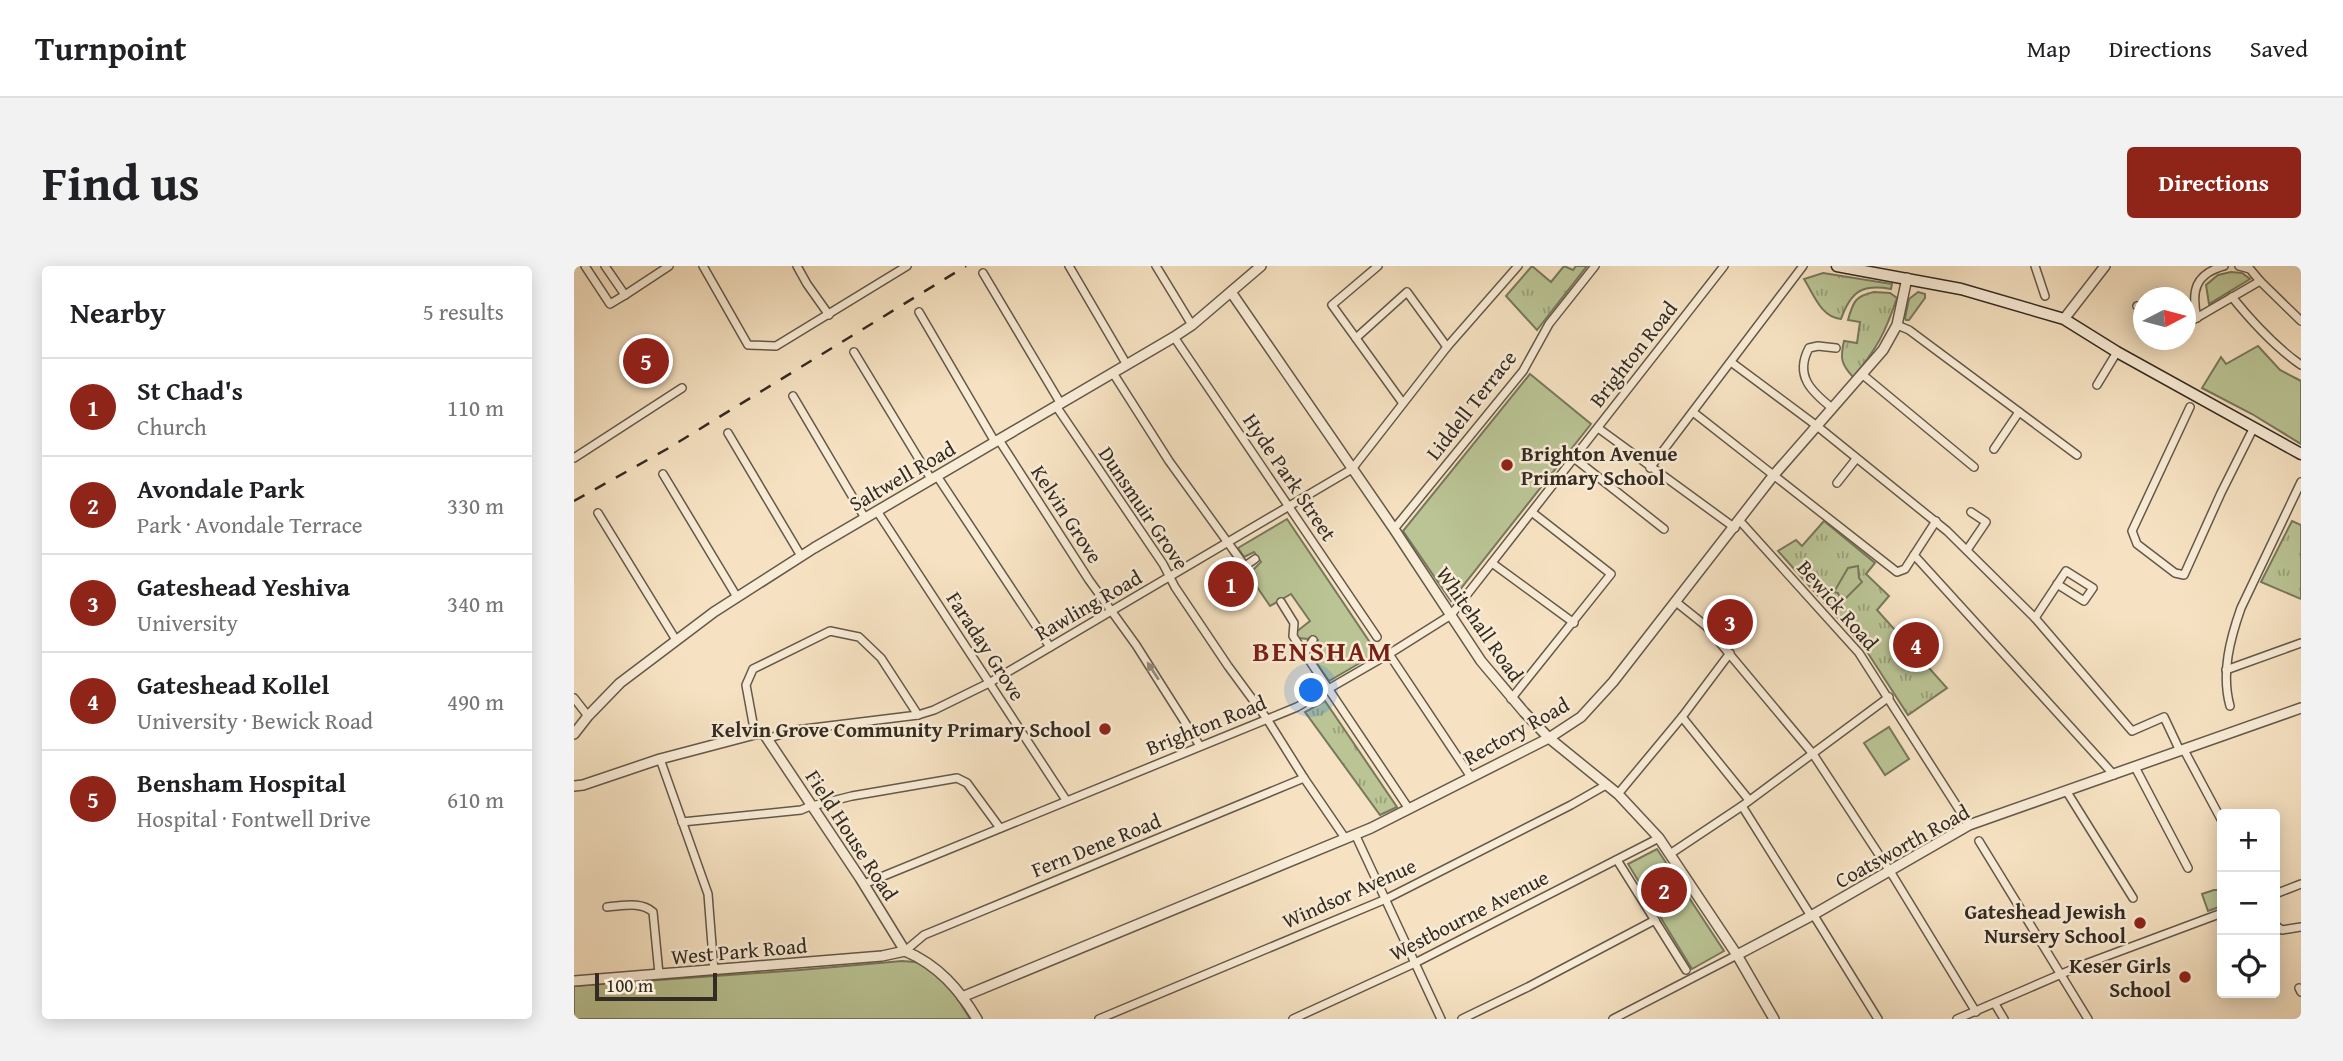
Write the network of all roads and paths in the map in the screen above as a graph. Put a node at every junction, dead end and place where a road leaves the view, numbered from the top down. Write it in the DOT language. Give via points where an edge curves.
graph roads {
  1 [pos="585,266"];
  2 [pos="605,266"];
  3 [pos="669,266"];
  4 [pos="703,266"];
  5 [pos="797,266"];
  6 [pos="906,266"];
  7 [pos="1069,266"];
  8 [pos="1156,266"];
  9 [pos="1378,266"];
  10 [pos="1518,266"];
  11 [pos="1595,266"];
  12 [pos="1724,266"];
  13 [pos="1803,266"];
  14 [pos="1837,266"];
  15 [pos="2035,266"];
  16 [pos="2105,266"];
  17 [pos="2224,266"];
  18 [pos="2239,266"];
  19 [pos="1257,267"];
  20 [pos="983,273"];
  21 [pos="1907,278"];
  22 [pos="2260,281"];
  23 [pos="1231,292"];
  24 [pos="625,295"];
  25 [pos="2045,296"];
  26 [pos="2232,297"];
  27 [pos="919,312"];
  28 [pos="829,315"];
  29 [pos="2197,318"];
  30 [pos="2064,319"];
  31 [pos="2301,321"];
  32 [pos="1192,325"];
  33 [pos="1897,325"];
  34 [pos="1174,337"];
  35 [pos="1356,338"];
  36 [pos="1447,347"];
  37 [pos="1836,348"];
  38 [pos="854,352"];
  39 [pos="2117,352"];
  40 [pos="1731,362"];
  41 [pos="1127,365"];
  42 [pos="2301,365"];
  43 [pos="1114,373"];
  44 [pos="1863,375"];
  45 [pos="2097,385"];
  46 [pos="682,388"];
  47 [pos="793,396"];
  48 [pos="1402,402"];
  49 [pos="1058,405"];
  50 [pos="2190,407"];
  51 [pos="1832,408"];
  52 [pos="1693,412"];
  53 [pos="2019,412"];
  54 [pos="1817,426"];
  55 [pos="2254,427"];
  56 [pos="1598,428"];
  57 [pos="728,433"];
  58 [pos="997,441"];
  59 [pos="1994,449"];
  60 [pos="2301,454"];
  61 [pos="2077,455"];
  62 [pos="574,458"];
  63 [pos="1574,458"];
  64 [pos="1856,459"];
  65 [pos="1974,467"];
  66 [pos="1352,468"];
  67 [pos="1650,468"];
  68 [pos="663,474"];
  69 [pos="1773,476"];
  70 [pos="934,478"];
  71 [pos="2301,482"];
  72 [pos="1837,483"];
  73 [pos="1288,505"];
  74 [pos="877,511"];
  75 [pos="1970,512"];
  76 [pos="598,513"];
  77 [pos="1533,513"];
  78 [pos="865,518"];
  79 [pos="1936,521"];
  80 [pos="1737,525"];
  81 [pos="1394,529"];
  82 [pos="1664,529"];
  83 [pos="1226,541"];
  84 [pos="1967,550"];
  85 [pos="1914,555"];
  86 [pos="801,556"];
  87 [pos="1255,559"];
  88 [pos="1492,563"];
  89 [pos="1245,566"];
  90 [pos="1252,576"];
  91 [pos="1170,578"];
  92 [pos="2057,584"];
  93 [pos="737,597"];
  94 [pos="1280,602"];
  95 [pos="1676,602"];
  96 [pos="1111,611"];
  97 [pos="1451,615"];
  98 [pos="2035,618"];
  99 [pos="1574,623"];
  100 [pos="1377,637"];
  101 [pos="676,640"];
  102 [pos="1313,640"];
  103 [pos="2301,642"];
  104 [pos="1050,647"];
  105 [pos="1304,653"];
  106 [pos="1730,653"];
  107 [pos="1389,654"];
  108 [pos="2226,670"];
  109 [pos="989,683"];
  110 [pos="1329,690"];
  111 [pos="1889,696"];
  112 [pos="574,698"];
  113 [pos="1511,699"];
  114 [pos="2230,705"];
  115 [pos="2301,708"];
  116 [pos="918,715"];
  117 [pos="587,716"];
  118 [pos="1682,717"];
  119 [pos="1267,719"];
  120 [pos="574,734"];
  121 [pos="755,734"];
  122 [pos="769,738"];
  123 [pos="1549,738"];
  124 [pos="1200,746"];
  125 [pos="2182,750"];
  126 [pos="1813,754"];
  127 [pos="660,759"];
  128 [pos="2136,767"];
  129 [pos="2114,775"];
  130 [pos="1471,776"];
  131 [pos="1304,778"];
  132 [pos="1606,785"];
  133 [pos="574,786"];
  134 [pos="2067,792"];
  135 [pos="1618,794"];
  136 [pos="1066,800"];
  137 [pos="1749,800"];
  138 [pos="1742,806"];
  139 [pos="814,807"];
  140 [pos="1409,809"];
  141 [pos="2217,812"];
  142 [pos="682,822"];
  143 [pos="1969,825"];
  144 [pos="1000,828"];
  145 [pos="1355,834"];
  146 [pos="1345,838"];
  147 [pos="1659,838"];
  148 [pos="1979,841"];
  149 [pos="1670,854"];
  150 [pos="1617,860"];
  151 [pos="2188,868"];
  152 [pos="1889,871"];
  153 [pos="864,884"];
  154 [pos="2301,884"];
  155 [pos="2280,892"];
  156 [pos="1386,898"];
  157 [pos="2133,898"];
  158 [pos="607,907"];
  159 [pos="1812,915"];
  160 [pos="2217,915"];
  161 [pos="1655,920"];
  162 [pos="2301,927"];
  163 [pos="2280,929"];
  164 [pos="905,951"];
  165 [pos="1737,955"];
  166 [pos="1415,963"];
  167 [pos="1686,970"];
  168 [pos="713,971"];
  169 [pos="659,974"];
  170 [pos="2061,974"];
  171 [pos="574,981"];
  172 [pos="962,997"];
  173 [pos="1995,1004"];
  174 [pos="1976,1012"];
  175 [pos="977,1019"];
  176 [pos="1099,1019"];
  177 [pos="1293,1019"];
  178 [pos="1441,1019"];
  179 [pos="1462,1019"];
  180 [pos="1613,1019"];
  181 [pos="1774,1019"];
  182 [pos="1878,1019"];
  183 [pos="1957,1019"];
  184 [pos="2004,1019"];
  185 [pos="2088,1019"];
  1 -- 24 [label="street" via="610,304"];
  2 -- 24 [label="street"];
  3 -- 24 [label="street"];
  4 -- 28 [label="street" via="748,345 776,346"];
  5 -- 28 [label="street"];
  6 -- 28 [label="street"];
  7 -- 41 [label="street"];
  8 -- 32 [label="street"];
  9 -- 35 [label="street" via="1332,305"];
  10 -- 36 [label="street, Rawling Road"];
  11 -- 81 [label="street, Liddell Terrace" via="1549,324 1523,370"];
  12 -- 56 [label="street, Brighton Road"];
  13 -- 40 [label="street"];
  14 -- 21 [label="main road"];
  15 -- 25 [label="street"];
  16 -- 30 [label="street"];
  17 -- 29 [label="street" via="2198,281 2193,299"];
  18 -- 22 [label="street" via="2250,269"];
  19 -- 23 [label="street, Saltwell Road"];
  20 -- 49 [label="street, Dunsmuir Grove"];
  21 -- 30 [label="main road"];
  21 -- 33 [label="street, Rectory Road"];
  22 -- 26 [label="street"];
  22 -- 31 [label="street"];
  23 -- 32 [label="street, Saltwell Road"];
  23 -- 66 [label="street, Whitehall Road"];
  26 -- 29 [label="street"];
  26 -- 42 [label="street" via="2258,328"];
  27 -- 58 [label="street, Kelvin Grove"];
  30 -- 39 [label="main road"];
  32 -- 34 [label="street, Saltwell Road"];
  33 -- 44 [label="street, Rectory Road"];
  33 -- 53 [label="street"];
  34 -- 41 [label="street, Saltwell Road"];
  34 -- 73 [label="street, Hyde Park Street"];
  35 -- 36 [label="street" via="1407,292"];
  35 -- 48 [label="street"];
  36 -- 48 [label="street, Rawling Road"];
  37 -- 51 [label="street" via="1809,348 1804,366 1811,392"];
  38 -- 70 [label="street"];
  39 -- 45 [label="street"];
  39 -- 55 [label="main road"];
  40 -- 52 [label="street"];
  40 -- 54 [label="street"];
  41 -- 43 [label="street, Saltwell Road"];
  43 -- 49 [label="street, Saltwell Road"];
  43 -- 83 [label="street"];
  44 -- 51 [label="street, Rectory Road"];
  44 -- 65 [label="street"];
  46 -- 62 [label="street"];
  47 -- 78 [label="street"];
  48 -- 66 [label="street, Rawling Road"];
  49 -- 58 [label="street, Saltwell Road"];
  49 -- 91 [label="street, Dunsmuir Grove"];
  50 -- 55 [label="street" via="2132,531 2137,544 2175,573 2184,575"];
  51 -- 54 [label="street, Rectory Road"];
  52 -- 67 [label="street"];
  52 -- 69 [label="street"];
  53 -- 59 [label="street"];
  53 -- 61 [label="street"];
  54 -- 64 [label="street"];
  54 -- 69 [label="street, Rectory Road"];
  55 -- 60 [label="main road"];
  56 -- 63 [label="street, Brighton Road"];
  56 -- 67 [label="street, Bewick Road"];
  57 -- 86 [label="street"];
  58 -- 70 [label="street, Saltwell Road"];
  58 -- 96 [label="street, Kelvin Grove"];
  63 -- 77 [label="street, Brighton Road"];
  63 -- 82 [label="street"];
  64 -- 72 [label="street"];
  64 -- 79 [label="street"];
  66 -- 73 [label="street, Rawling Road"];
  66 -- 81 [label="street, Whitehall Road"];
  67 -- 80 [label="street, Bewick Road"];
  68 -- 93 [label="street"];
  69 -- 80 [label="street, Rectory Road"];
  69 -- 85 [label="street" via="1893,570 1901,572"];
  70 -- 74 [label="street, Saltwell Road"];
  70 -- 104 [label="street"];
  71 -- 108 [label="street" via="2241,608"];
  73 -- 83 [label="street, Rawling Road"];
  73 -- 100 [label="street, Hyde Park Street"];
  74 -- 78 [label="street, Saltwell Road"];
  74 -- 109 [label="street, Faraday Grove"];
  75 -- 84 [label="street" via="1986,522"];
  76 -- 101 [label="street"];
  77 -- 88 [label="street, Brighton Road"];
  77 -- 99 [label="street" via="1611,574"];
  78 -- 86 [label="street, Saltwell Road"];
  79 -- 84 [label="street"];
  79 -- 85 [label="street"];
  80 -- 95 [label="street, Rectory Road"];
  80 -- 111 [label="street, Bewick Road" via="1859,653"];
  81 -- 97 [label="street, Whitehall Road"];
  83 -- 89 [label="street"];
  83 -- 91 [label="street, Rawling Road"];
  84 -- 98 [label="street"];
  85 -- 129 [label="street"];
  86 -- 93 [label="street, Saltwell Road"];
  87 -- 89 [label="street"];
  88 -- 97 [label="street, Brighton Road"];
  88 -- 99 [label="street"];
  89 -- 90 [label="street"];
  91 -- 96 [label="street, Rawling Road"];
  91 -- 119 [label="street, Dunsmuir Grove"];
  92 -- 92 [label="street" via="2084,601 2092,587 2066,571"];
  92 -- 98 [label="street"];
  93 -- 101 [label="street, Saltwell Road"];
  94 -- 105 [label="street" via="1294,622 1293,636"];
  95 -- 106 [label="street"];
  95 -- 123 [label="street, Rectory Road" via="1593,705"];
  96 -- 104 [label="street, Rawling Road"];
  124 -- 96 [label="street, Kelvin Grove, one-way"];
  97 -- 107 [label="street, Brighton Road"];
  97 -- 113 [label="street, Whitehall Road"];
  98 -- 125 [label="street" via="2132,731 2164,717"];
  99 -- 113 [label="street"];
  101 -- 117 [label="street, Saltwell Road" via="620,683"];
  102 -- 105 [label="street"];
  103 -- 108 [label="street"];
  104 -- 109 [label="street, Rawling Road"];
  105 -- 110 [label="street"];
  106 -- 118 [label="street"];
  106 -- 126 [label="street"];
  107 -- 110 [label="street, Brighton Road"];
  107 -- 130 [label="street"];
  108 -- 114 [label="street"];
  109 -- 116 [label="street, Rawling Road"];
  109 -- 136 [label="street, Faraday Grove"];
  110 -- 119 [label="street, Brighton Road"];
  110 -- 140 [label="street"];
  111 -- 126 [label="street"];
  111 -- 143 [label="street, Bewick Road"];
  112 -- 117 [label="street"];
  113 -- 123 [label="street, Whitehall Road"];
  115 -- 125 [label="street, Coatsworth Road"];
  116 -- 121 [label="street" via="881,658 859,637 831,631 752,669 746,685"];
  116 -- 122 [label="street, Rawling Road" via="796,730"];
  117 -- 120 [label="street, Saltwell Road"];
  118 -- 135 [label="street"];
  118 -- 137 [label="street"];
  119 -- 124 [label="street, Brighton Road"];
  119 -- 131 [label="street, Dunsmuir Grove"];
  121 -- 122 [label="street"];
  121 -- 127 [label="street"];
  122 -- 139 [label="street, Field House Road"];
  123 -- 130 [label="street, Rectory Road"];
  123 -- 132 [label="street, Whitehall Road"];
  124 -- 136 [label="street, Brighton Road"];
  125 -- 128 [label="street, Coatsworth Road"];
  125 -- 141 [label="street"];
  126 -- 137 [label="street"];
  126 -- 152 [label="street"];
  127 -- 133 [label="street"];
  127 -- 142 [label="street"];
  128 -- 129 [label="street, Coatsworth Road"];
  128 -- 151 [label="street"];
  129 -- 134 [label="street, Coatsworth Road"];
  130 -- 140 [label="street, Rectory Road"];
  131 -- 146 [label="street, Dunsmuir Grove"];
  131 -- 164 [label="street, Fern Dene Road" via="924,935"];
  132 -- 135 [label="street, Whitehall Road"];
  132 -- 156 [label="street, Windsor Avenue"];
  134 -- 143 [label="street, Coatsworth Road"];
  134 -- 157 [label="street"];
  135 -- 147 [label="street, Whitehall Road"];
  136 -- 144 [label="street, Brighton Road"];
  137 -- 138 [label="street"];
  138 -- 149 [label="street"];
  138 -- 159 [label="street"];
  139 -- 142 [label="street"];
  139 -- 144 [label="street" via="957,778 967,783"];
  139 -- 153 [label="street, Field House Road"];
  140 -- 145 [label="street, Rectory Road"];
  142 -- 168 [label="street" via="708,894"];
  143 -- 152 [label="street, Coatsworth Road"];
  144 -- 153 [label="street, Brighton Road"];
  145 -- 146 [label="street, Rectory Road"];
  145 -- 156 [label="street"];
  146 -- 172 [label="street, Rectory Road"];
  147 -- 149 [label="street, Whitehall Road"];
  147 -- 150 [label="street, Westbourne Avenue"];
  148 -- 170 [label="street"];
  149 -- 165 [label="street, Whitehall Road"];
  150 -- 161 [label="street"];
  150 -- 166 [label="street, Westbourne Avenue"];
  152 -- 159 [label="street, Coatsworth Road"];
  152 -- 174 [label="street"];
  153 -- 164 [label="street, Field House Road"];
  154 -- 155 [label="street"];
  156 -- 166 [label="street"];
  156 -- 176 [label="street, Windsor Avenue"];
  158 -- 169 [label="street" via="639,905 653,912"];
  159 -- 165 [label="street, Coatsworth Road"];
  159 -- 182 [label="street"];
  160 -- 170 [label="street"];
  161 -- 167 [label="street"];
  161 -- 179 [label="street"];
  162 -- 163 [label="street"];
  164 -- 168 [label="street, West Park Road"];
  164 -- 172 [label="street" via="934,967"];
  165 -- 180 [label="street, Coatsworth Road"];
  165 -- 181 [label="street, Whitehall Road"];
  166 -- 177 [label="street, Westbourne Avenue"];
  166 -- 178 [label="street"];
  168 -- 169 [label="street, West Park Road"];
  169 -- 171 [label="street, West Park Road"];
  170 -- 173 [label="street"];
  170 -- 185 [label="street"];
  172 -- 175 [label="street"];
  173 -- 174 [label="street"];
  173 -- 184 [label="street"];
  174 -- 183 [label="street"];
}
